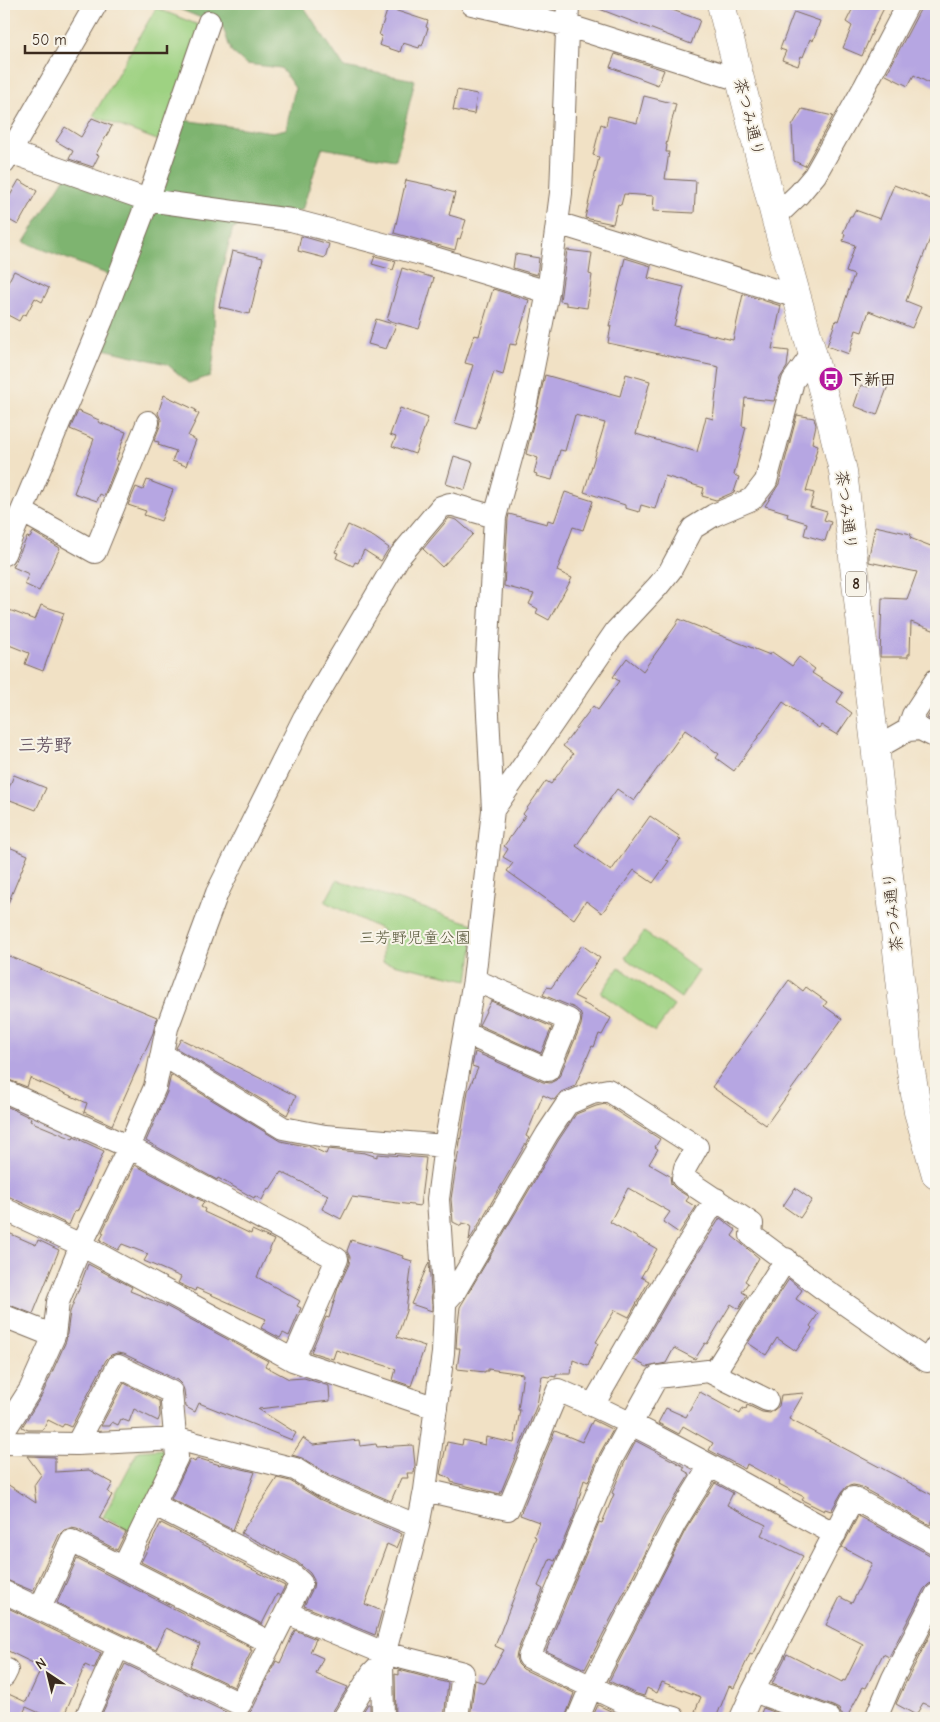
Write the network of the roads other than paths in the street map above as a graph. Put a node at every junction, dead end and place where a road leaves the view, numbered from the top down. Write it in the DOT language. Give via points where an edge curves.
graph roads {
  1 [pos="96,4"];
  2 [pos="472,4"];
  3 [pos="721,4"];
  4 [pos="908,4"];
  5 [pos="567,14"];
  6 [pos="209,22"];
  7 [pos="740,80"];
  8 [pos="7,158"];
  9 [pos="148,200"];
  10 [pos="775,216"];
  11 [pos="557,223"];
  12 [pos="548,292"];
  13 [pos="797,298"];
  14 [pos="813,353"];
  15 [pos="148,422"];
  16 [pos="23,512"];
  17 [pos="495,517"];
  18 [pos="4,554"];
  19 [pos="936,680"];
  20 [pos="908,730"];
  21 [pos="936,737"];
  22 [pos="875,745"];
  23 [pos="493,810"];
  24 [pos="474,980"];
  25 [pos="465,1032"];
  26 [pos="163,1055"];
  27 [pos="4,1091"];
  28 [pos="445,1146"];
  29 [pos="129,1148"];
  30 [pos="936,1175"];
  31 [pos="716,1199"];
  32 [pos="4,1209"];
  33 [pos="82,1246"];
  34 [pos="786,1259"];
  35 [pos="445,1302"];
  36 [pos="4,1316"];
  37 [pos="54,1336"];
  38 [pos="936,1347"];
  39 [pos="293,1360"];
  40 [pos="714,1373"];
  41 [pos="766,1400"];
  42 [pos="593,1405"];
  43 [pos="436,1408"];
  44 [pos="630,1424"];
  45 [pos="4,1431"];
  46 [pos="177,1439"];
  47 [pos="4,1443"];
  48 [pos="78,1444"];
  49 [pos="710,1466"];
  50 [pos="425,1490"];
  51 [pos="155,1505"];
  52 [pos="418,1526"];
  53 [pos="835,1534"];
  54 [pos="936,1543"];
  55 [pos="124,1566"];
  56 [pos="4,1592"];
  57 [pos="936,1595"];
  58 [pos="40,1608"];
  59 [pos="287,1613"];
  60 [pos="271,1643"];
  61 [pos="118,1647"];
  62 [pos="383,1658"];
  63 [pos="4,1669"];
  64 [pos="4,1676"];
  65 [pos="591,1687"];
  66 [pos="753,1691"];
  67 [pos="86,1718"];
  68 [pos="344,1718"];
  69 [pos="383,1718"];
  70 [pos="457,1718"];
  71 [pos="578,1718"];
  72 [pos="674,1718"];
  73 [pos="741,1718"];
  74 [pos="828,1718"];
  75 [pos="876,1718"];
  1 -- 8 [label="street"];
  2 -- 5 [label="street"];
  3 -- 7 [label="main road, 茶つみ通り / 8"];
  4 -- 10 [label="street" via="815,175"];
  5 -- 7 [label="street"];
  5 -- 11 [label="street" via="561,193"];
  6 -- 9 [label="street"];
  7 -- 10 [label="main road, 茶つみ通り / 8"];
  8 -- 9 [label="street"];
  9 -- 12 [label="street" via="290,220"];
  9 -- 16 [label="street"];
  10 -- 13 [label="main road, 茶つみ通り / 8"];
  11 -- 12 [label="street"];
  11 -- 13 [label="street"];
  12 -- 17 [label="street" via="526,403"];
  13 -- 14 [label="main road, 茶つみ通り / 8"];
  14 -- 22 [label="main road, 茶つみ通り / 8" via="843,471"];
  14 -- 23 [label="street" via="794,380 766,481 760,491 752,499 693,528 670,571 616,631"];
  15 -- 16 [label="street" via="95,552"];
  16 -- 18 [label="street"];
  17 -- 23 [label="street" via="486,676"];
  17 -- 26 [label="street" via="450,504 442,507 399,557 304,718 217,893 167,1028"];
  19 -- 20 [label="street" via="913,715"];
  20 -- 21 [label="street" via="920,729"];
  20 -- 22 [label="street"];
  22 -- 30 [label="main road, 茶つみ通り / 8" via="908,1053 918,1112"];
  23 -- 24 [label="street"];
  24 -- 25 [label="street"];
  24 -- 25 [label="street" via="569,1020 548,1070"];
  25 -- 28 [label="street"];
  26 -- 28 [label="street" via="283,1128 325,1136"];
  26 -- 29 [label="street" via="156,1087"];
  27 -- 29 [label="street"];
  28 -- 35 [label="street" via="438,1199"];
  29 -- 33 [label="street"];
  29 -- 39 [label="street" via="337,1259"];
  31 -- 34 [label="street" via="752,1224 751,1235"];
  31 -- 35 [label="street" via="683,1178 697,1147 608,1090 592,1093 567,1104 455,1291"];
  31 -- 42 [label="street"];
  32 -- 33 [label="street"];
  33 -- 37 [label="street" via="58,1302"];
  33 -- 39 [label="street"];
  34 -- 38 [label="street" via="926,1361"];
  34 -- 40 [label="street"];
  35 -- 43 [label="street"];
  36 -- 37 [label="street"];
  37 -- 45 [label="street" via="30,1390"];
  39 -- 43 [label="street"];
  40 -- 41 [label="street"];
  40 -- 44 [label="street" via="708,1370 657,1377"];
  42 -- 44 [label="street"];
  42 -- 50 [label="street" via="558,1390 508,1509"];
  43 -- 50 [label="street"];
  44 -- 49 [label="street"];
  44 -- 65 [label="street" via="612,1458 529,1657"];
  46 -- 48 [label="street"];
  46 -- 48 [label="street" via="171,1392 118,1366"];
  46 -- 51 [label="street" via="177,1457"];
  46 -- 52 [label="street" via="295,1469 324,1487"];
  47 -- 48 [label="street"];
  49 -- 53 [label="street"];
  49 -- 65 [label="street" via="675,1523"];
  50 -- 52 [label="street"];
  51 -- 55 [label="street"];
  51 -- 59 [label="street" via="290,1573 301,1583"];
  52 -- 62 [label="street"];
  53 -- 54 [label="street" via="853,1498"];
  53 -- 66 [label="street"];
  55 -- 58 [label="street" via="71,1540"];
  55 -- 60 [label="street"];
  56 -- 58 [label="street"];
  57 -- 75 [label="street"];
  58 -- 61 [label="street"];
  59 -- 60 [label="street"];
  59 -- 62 [label="street"];
  60 -- 61 [label="street" via="240,1704"];
  61 -- 67 [label="street"];
  62 -- 68 [label="street"];
  62 -- 69 [label="street"];
  62 -- 70 [label="street" via="463,1673"];
  63 -- 64 [label="street"];
  65 -- 71 [label="street"];
  65 -- 72 [label="street" via="629,1705"];
  66 -- 73 [label="street"];
  66 -- 74 [label="street"];
}
